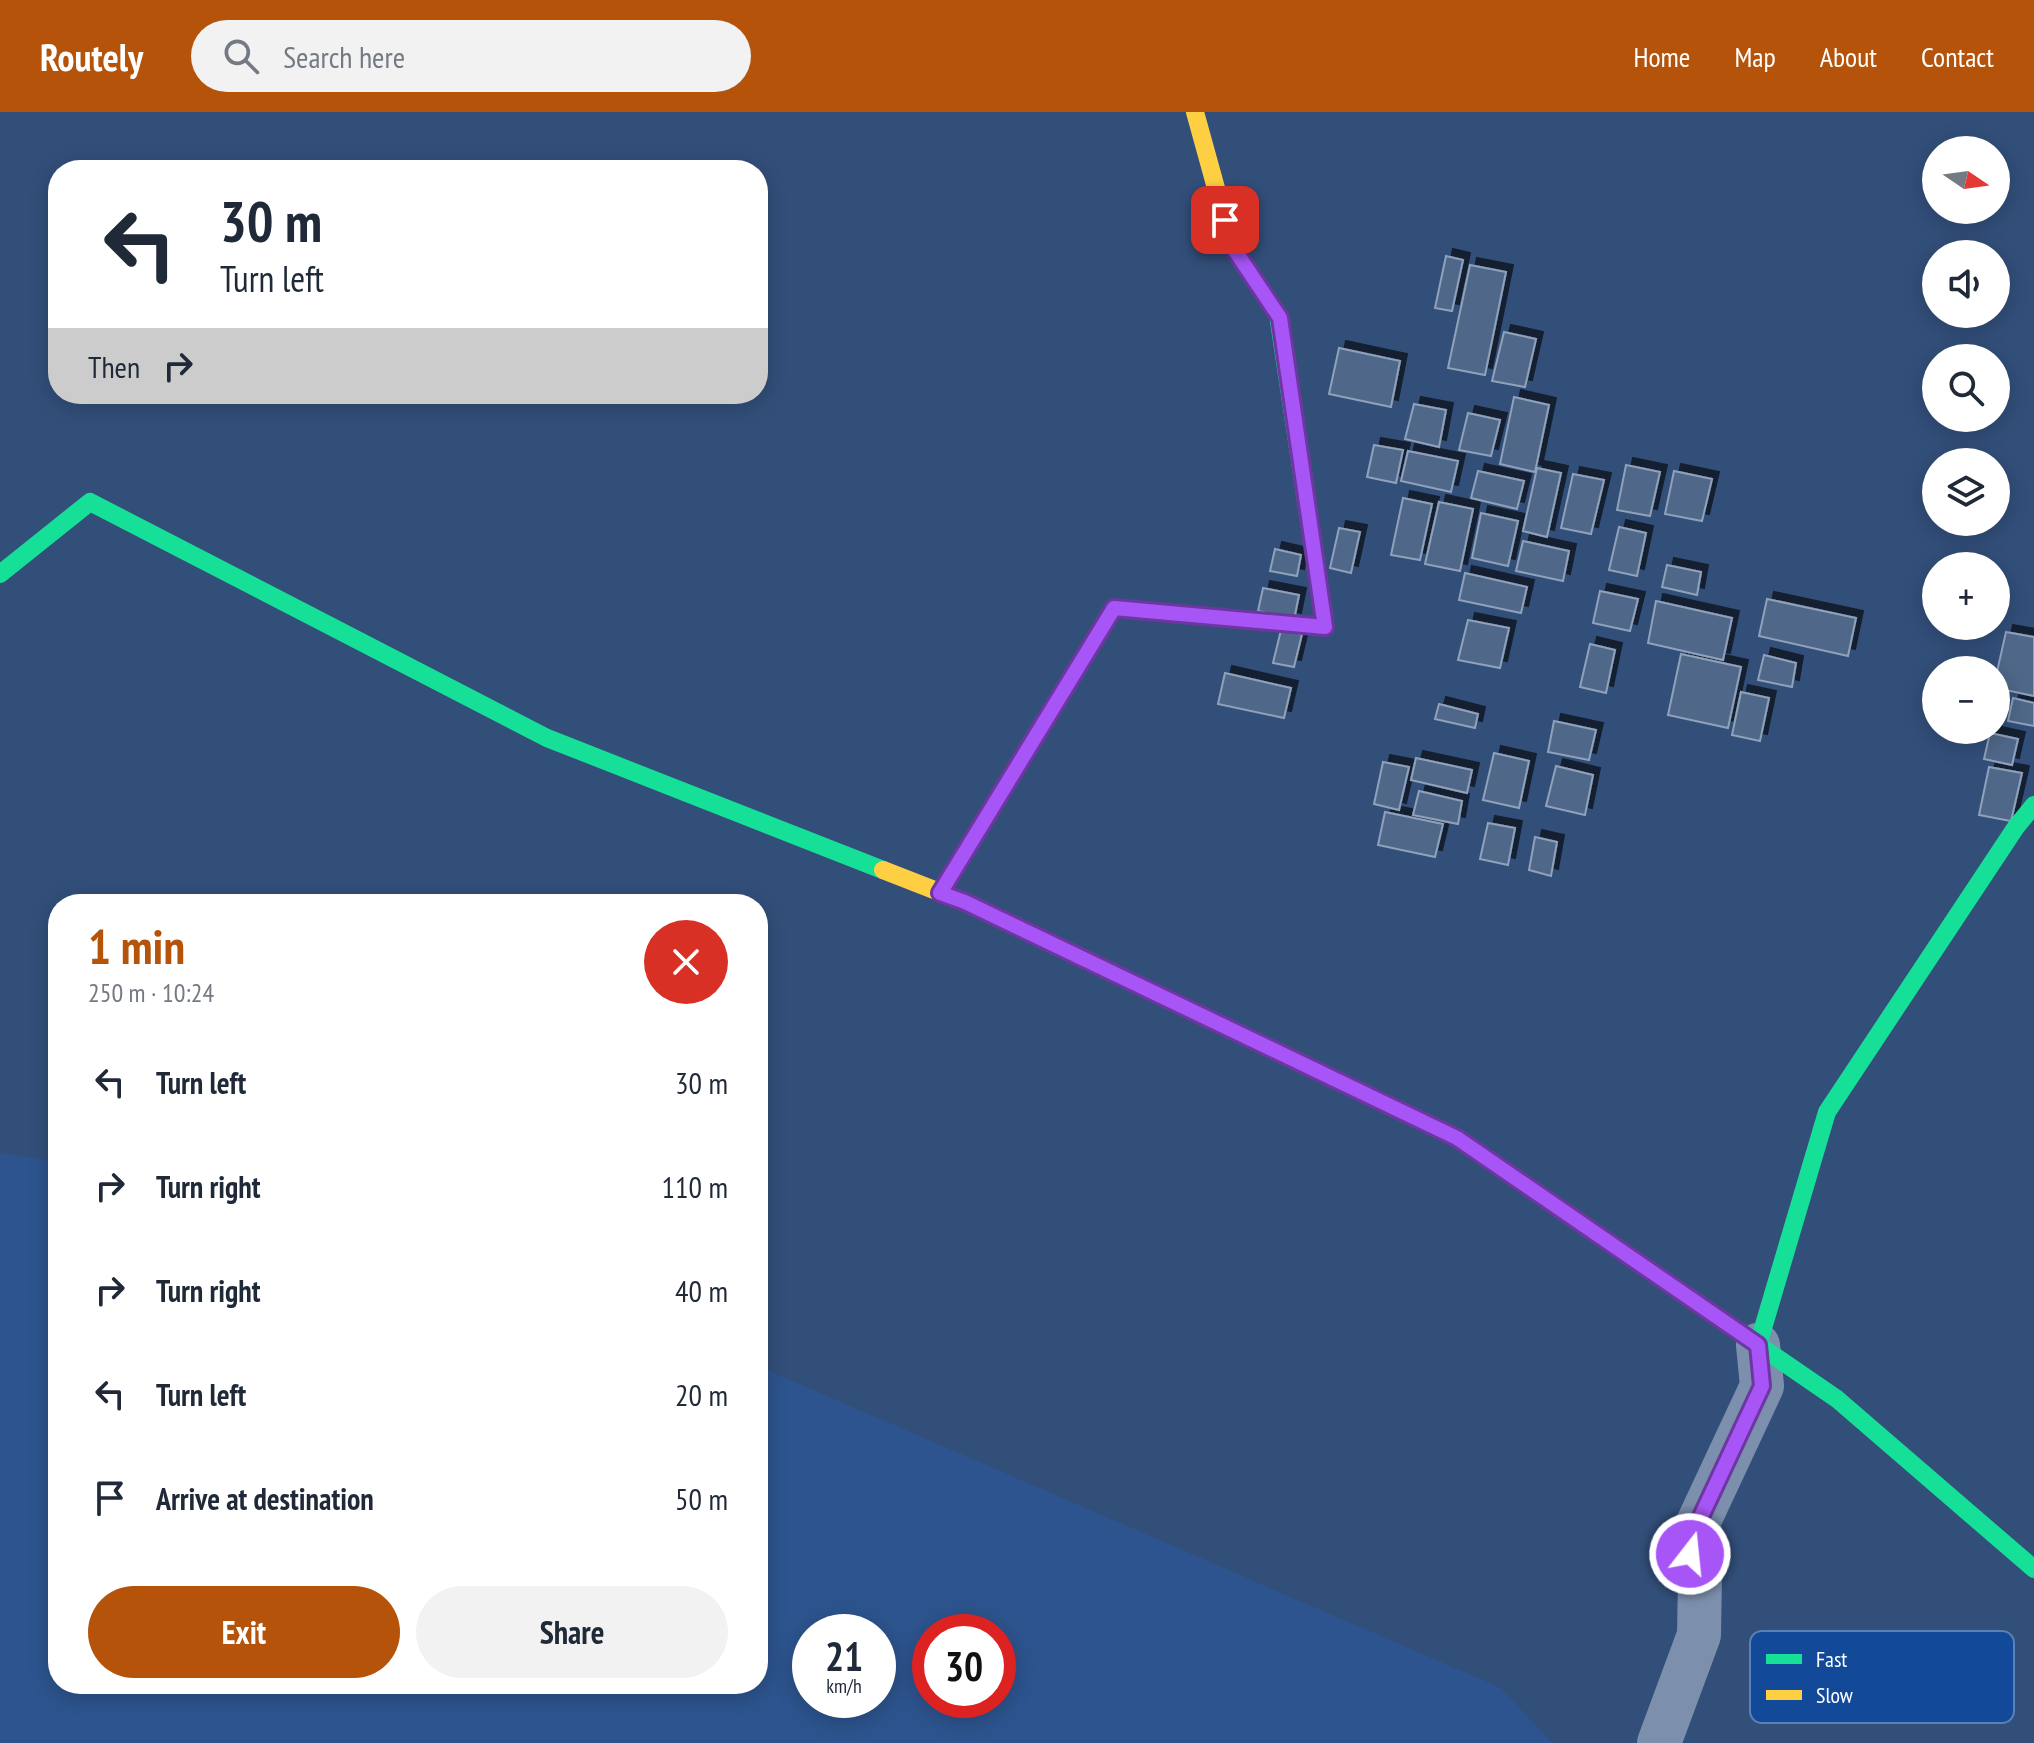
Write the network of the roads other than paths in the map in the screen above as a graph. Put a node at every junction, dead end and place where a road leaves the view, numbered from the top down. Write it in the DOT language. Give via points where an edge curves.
graph roads {
  1 [pos="1195,112"];
  2 [pos="0,574"];
  3 [pos="2034,805"];
  4 [pos="940,893"];
  5 [pos="1758,1345"];
  6 [pos="2034,1569"];
  7 [pos="1659,1743"];
  1 -- 4 [label="street" via="1232,246 1280,318 1325,627 1114,608"];
  2 -- 4 [label="street" via="90,502 547,738"];
  3 -- 5 [label="street" via="1827,1112"];
  4 -- 5 [label="street" via="1457,1138"];
  5 -- 6 [label="street" via="1837,1399"];
  5 -- 7 [label="street" via="1762,1386 1691,1538 1690,1554 1700,1575 1699,1635"];
}
